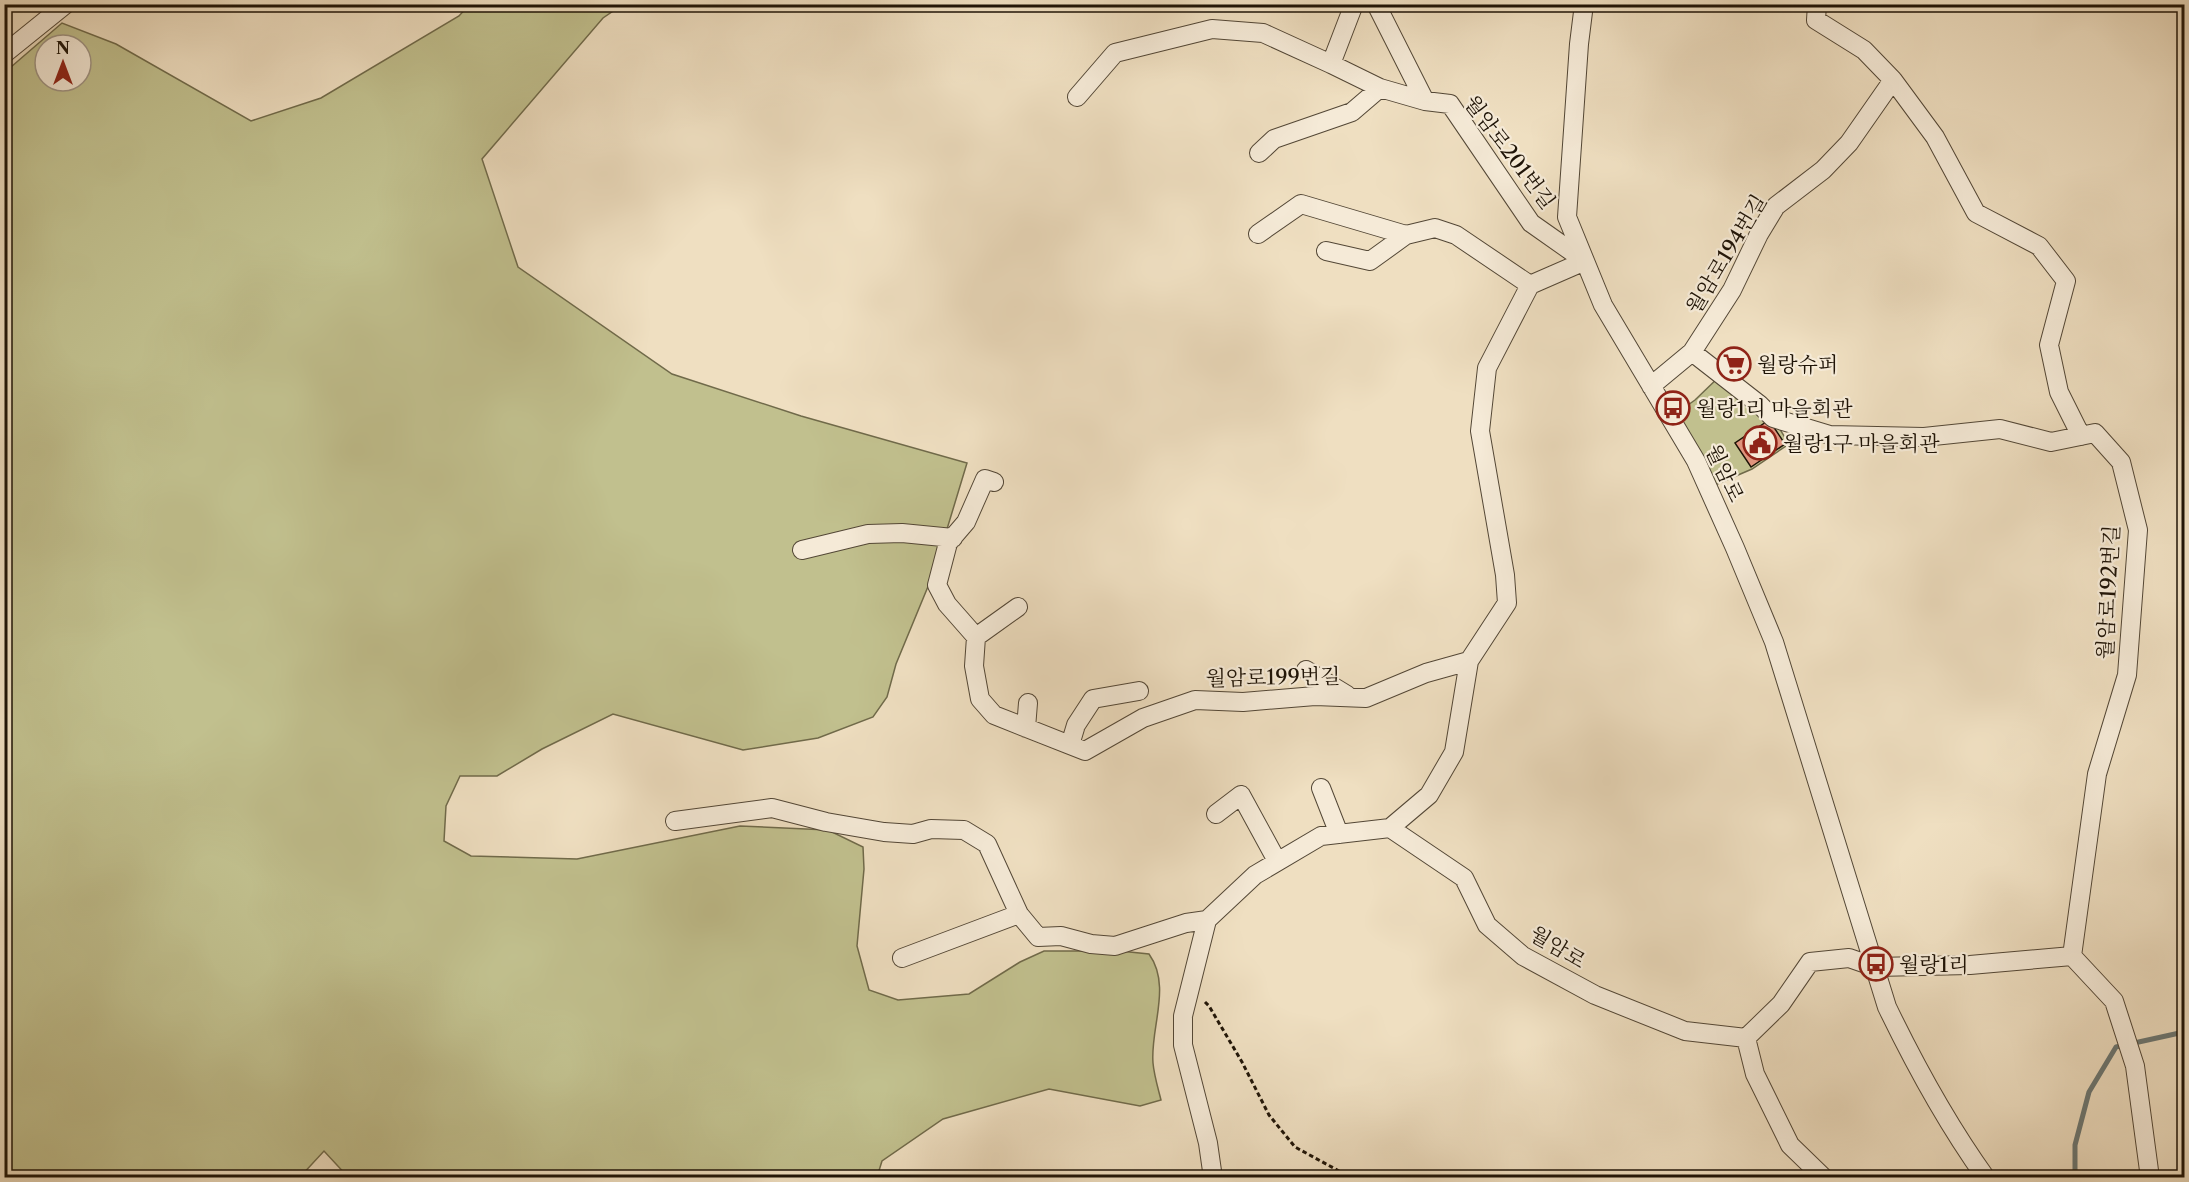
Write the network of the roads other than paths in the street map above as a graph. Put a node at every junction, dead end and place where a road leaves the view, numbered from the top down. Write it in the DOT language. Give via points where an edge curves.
graph roads {
  1 [pos="66,4"];
  2 [pos="1354,4"];
  3 [pos="1376,4"];
  4 [pos="1584,4"];
  5 [pos="1817,4"];
  6 [pos="4,54"];
  7 [pos="1331,64"];
  8 [pos="1893,80"];
  9 [pos="1380,88"];
  10 [pos="1077,97"];
  11 [pos="1425,101"];
  12 [pos="1259,153"];
  13 [pos="1258,234"];
  14 [pos="1406,235"];
  15 [pos="1326,251"];
  16 [pos="1585,261"];
  17 [pos="1530,285"];
  18 [pos="1692,352"];
  19 [pos="1652,386"];
  20 [pos="2081,436"];
  21 [pos="994,482"];
  22 [pos="953,538"];
  23 [pos="802,550"];
  24 [pos="1018,607"];
  25 [pos="976,637"];
  26 [pos="1469,661"];
  27 [pos="1306,670"];
  28 [pos="1139,691"];
  29 [pos="1352,698"];
  30 [pos="1028,703"];
  31 [pos="1026,728"];
  32 [pos="1070,745"];
  33 [pos="1321,788"];
  34 [pos="1216,814"];
  35 [pos="675,821"];
  36 [pos="1390,828"];
  37 [pos="1339,834"];
  38 [pos="1278,861"];
  39 [pos="1019,914"];
  40 [pos="1207,920"];
  41 [pos="2072,956"];
  42 [pos="902,958"];
  43 [pos="1875,967"];
  44 [pos="1746,1038"];
  45 [pos="1986,1177"];
  46 [pos="1214,1178"];
  47 [pos="1824,1178"];
  48 [pos="2150,1178"];
  1 -- 6 [label="street"];
  2 -- 7 [label="street"];
  3 -- 11 [label="street"];
  4 -- 16 [label="street, 월암로" via="1567,218"];
  5 -- 8 [label="street" via="1816,20 1864,50"];
  7 -- 9 [label="street, 월암로201번길"];
  7 -- 10 [label="street, 월암로201번길" via="1263,33 1212,29 1115,53"];
  8 -- 18 [label="street, 월암로194번길" via="1849,143 1823,170 1776,206 1732,290"];
  8 -- 20 [label="street" via="1935,137 1976,213 2039,246 2066,281 2049,345 2059,392"];
  9 -- 11 [label="street, 월암로201번길"];
  9 -- 12 [label="street" via="1352,112 1274,139"];
  11 -- 16 [label="street, 월암로201번길" via="1450,104 1531,223"];
  13 -- 14 [label="street" via="1301,204"];
  14 -- 15 [label="street" via="1370,261"];
  14 -- 17 [label="street" via="1435,228 1456,235"];
  16 -- 17 [label="street"];
  16 -- 19 [label="street, 월암로" via="1603,305"];
  17 -- 26 [label="street" via="1487,368 1480,431 1507,603"];
  18 -- 19 [label="street"];
  18 -- 20 [label="street, 월암로192번길" via="1773,418 1830,435 1924,437 2000,429 2051,442"];
  19 -- 43 [label="street, 월암로" via="1696,461 1773,642"];
  20 -- 41 [label="street, 월암로192번길" via="2096,433 2121,462 2138,530 2127,675 2097,774"];
  21 -- 22 [label="street" via="985,479 966,522"];
  22 -- 23 [label="street" via="868,534"];
  22 -- 25 [label="street" via="948,543 937,585 947,604"];
  24 -- 25 [label="street"];
  25 -- 31 [label="street, 월암로199번길" via="974,666 980,699 994,715"];
  26 -- 29 [label="street, 월암로199번길" via="1426,673 1366,698"];
  26 -- 36 [label="street" via="1454,752 1429,795"];
  27 -- 29 [label="street"];
  28 -- 32 [label="street" via="1092,699 1076,725"];
  29 -- 32 [label="street, 월암로199번길" via="1195,700 1143,718 1085,751"];
  30 -- 31 [label="street"];
  31 -- 32 [label="street, 월암로199번길"];
  33 -- 37 [label="street"];
  34 -- 38 [label="street" via="1241,795"];
  35 -- 39 [label="street" via="771,808 884,832 964,830 987,844"];
  36 -- 37 [label="street"];
  36 -- 44 [label="street, 월암로" via="1464,878 1487,925 1523,956 1595,995 1685,1031"];
  37 -- 38 [label="street" via="1321,836"];
  38 -- 40 [label="street" via="1255,875"];
  39 -- 40 [label="street" via="1038,937 1061,936 1115,946"];
  39 -- 42 [label="street"];
  40 -- 46 [label="street" via="1183,1016 1183,1045"];
  41 -- 43 [label="street" via="1970,965"];
  41 -- 48 [label="street" via="2114,1001 2135,1066"];
  43 -- 44 [label="street" via="1849,958 1810,962 1781,1004"];
  43 -- 45 [label="street, 월암로" via="1887,1006 1913,1062"];
  44 -- 47 [label="street" via="1755,1074 1790,1145"];
}
